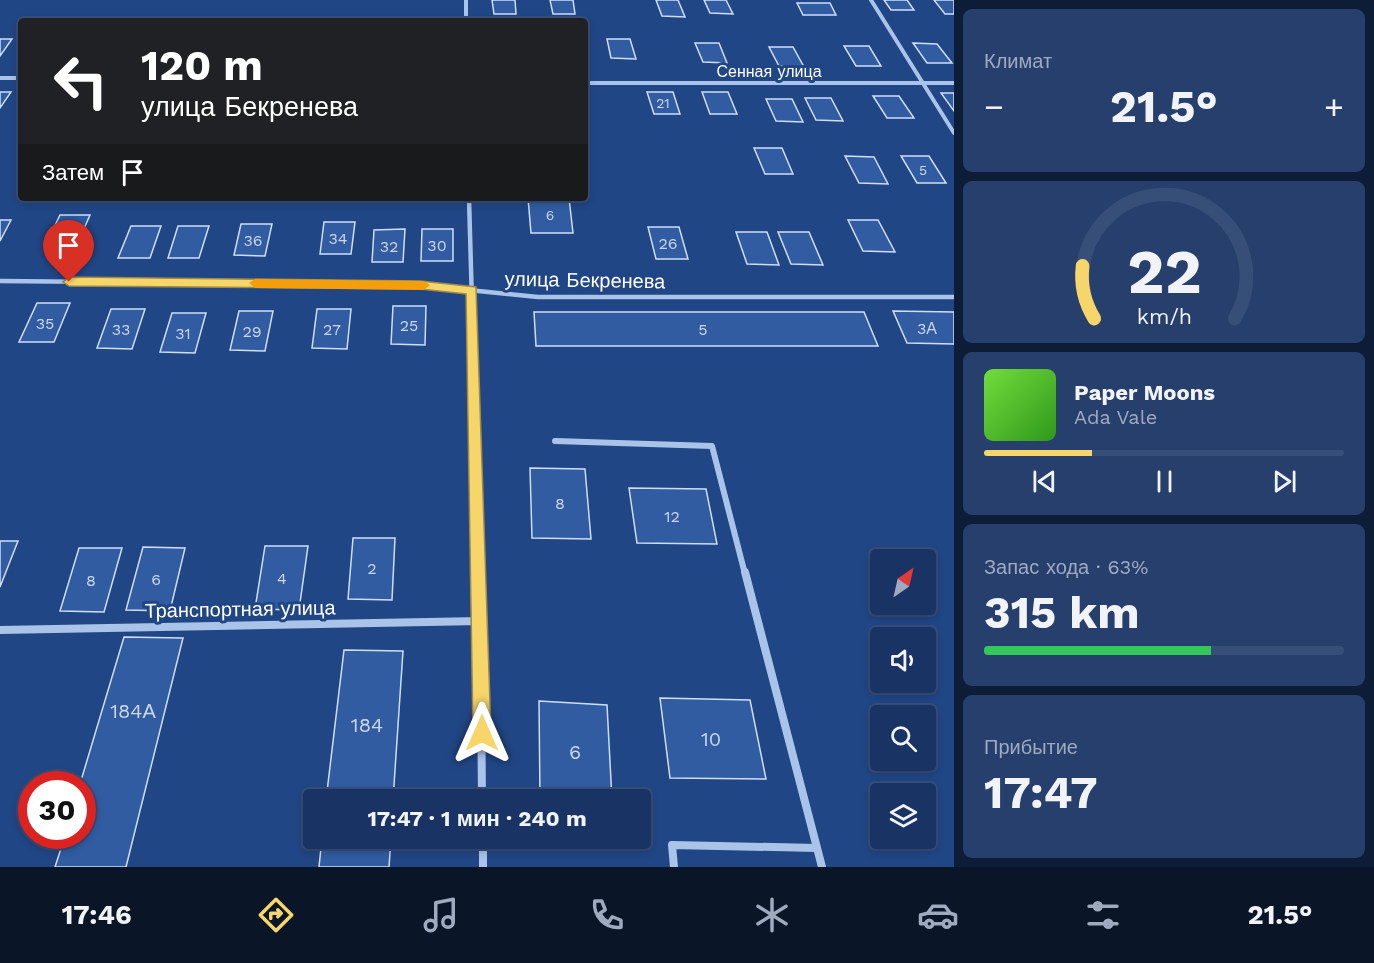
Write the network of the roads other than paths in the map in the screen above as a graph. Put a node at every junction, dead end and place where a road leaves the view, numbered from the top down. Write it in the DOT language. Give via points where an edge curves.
graph roads {
  1 [pos="466,0"];
  2 [pos="871,0"];
  3 [pos="466,18"];
  4 [pos="0,78"];
  5 [pos="18,78"];
  6 [pos="922,82"];
  7 [pos="588,83"];
  8 [pos="954,83"];
  9 [pos="954,133"];
  10 [pos="469,201"];
  11 [pos="0,281"];
  12 [pos="472,290"];
  13 [pos="954,297"];
  14 [pos="555,441"];
  15 [pos="481,621"];
  16 [pos="0,630"];
  17 [pos="482,789"];
  18 [pos="817,848"];
  19 [pos="483,849"];
  20 [pos="483,867"];
  21 [pos="674,867"];
  22 [pos="822,867"];
  1 -- 3 [label="street"];
  2 -- 6 [label="street"];
  4 -- 5 [label="street"];
  6 -- 7 [label="street, Сенная улица"];
  6 -- 8 [label="street, Сенная улица"];
  6 -- 9 [label="street"];
  10 -- 12 [label="street"];
  11 -- 12 [label="street, улица Бекренева" via="420,285"];
  12 -- 13 [label="street, улица Бекренева" via="538,297"];
  12 -- 15 [label="street"];
  14 -- 18 [label="street" via="712,446"];
  15 -- 16 [label="street, Транспортная улица"];
  15 -- 17 [label="street"];
  18 -- 21 [label="street" via="672,845"];
  18 -- 22 [label="street"];
  19 -- 20 [label="street"];
}
